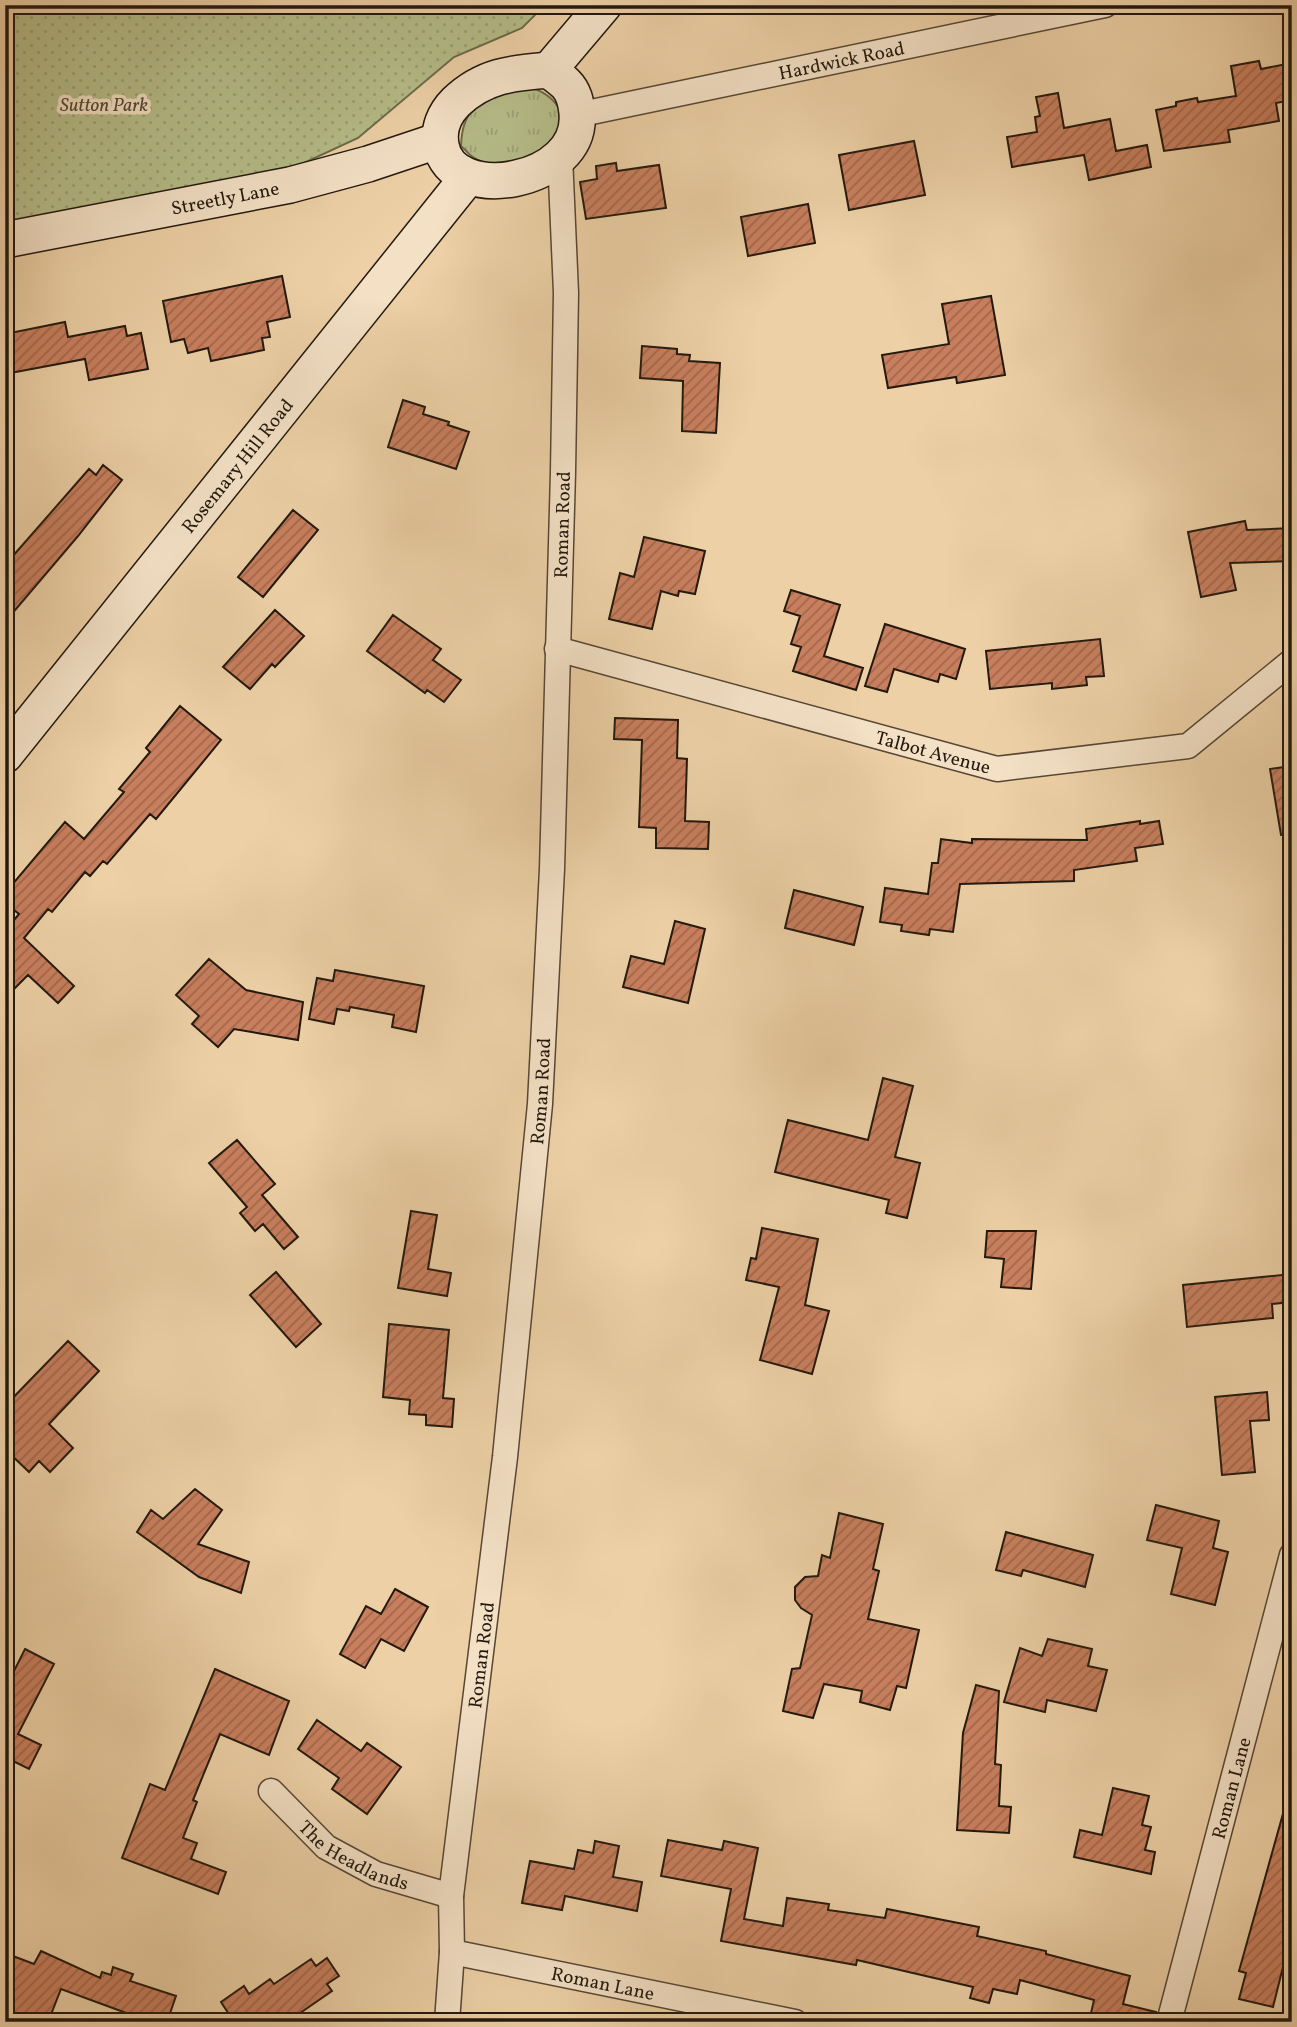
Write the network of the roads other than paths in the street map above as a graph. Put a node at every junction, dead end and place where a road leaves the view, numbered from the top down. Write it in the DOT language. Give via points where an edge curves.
graph roads {
  1 [pos="604,5"];
  2 [pos="1105,5"];
  3 [pos="549,70"];
  4 [pos="577,115"];
  5 [pos="440,140"];
  6 [pos="561,156"];
  7 [pos="468,177"];
  8 [pos="5,240"];
  9 [pos="557,649"];
  10 [pos="1292,661"];
  11 [pos="5,755"];
  12 [pos="1292,1556"];
  13 [pos="271,1791"];
  14 [pos="451,1896"];
  15 [pos="452,1952"];
  16 [pos="447,2022"];
  17 [pos="795,2022"];
  18 [pos="1169,2022"];
  1 -- 3 [label="main road"];
  2 -- 4 [label="street, Hardwick Road"];
  3 -- 4 [label="main road" via="575,97"];
  3 -- 5 [label="main road" via="511,73 465,94 447,113"];
  4 -- 6 [label="main road" via="572,145"];
  5 -- 7 [label="main road" via="443,157"];
  5 -- 8 [label="main road, Streetly Lane" via="290,185"];
  6 -- 7 [label="main road" via="523,177"];
  6 -- 9 [label="street, Roman Road" via="566,293"];
  7 -- 11 [label="main road, Rosemary Hill Road"];
  9 -- 10 [label="street, Talbot Avenue" via="997,769 1188,746"];
  9 -- 14 [label="street, Roman Road" via="540,1104 505,1457"];
  12 -- 18 [label="street, Roman Lane"];
  13 -- 14 [label="street, The Headlands" via="326,1847 376,1874"];
  14 -- 15 [label="street, Roman Road"];
  15 -- 16 [label="street, Roman Road"];
  15 -- 17 [label="street, Roman Lane"];
}
